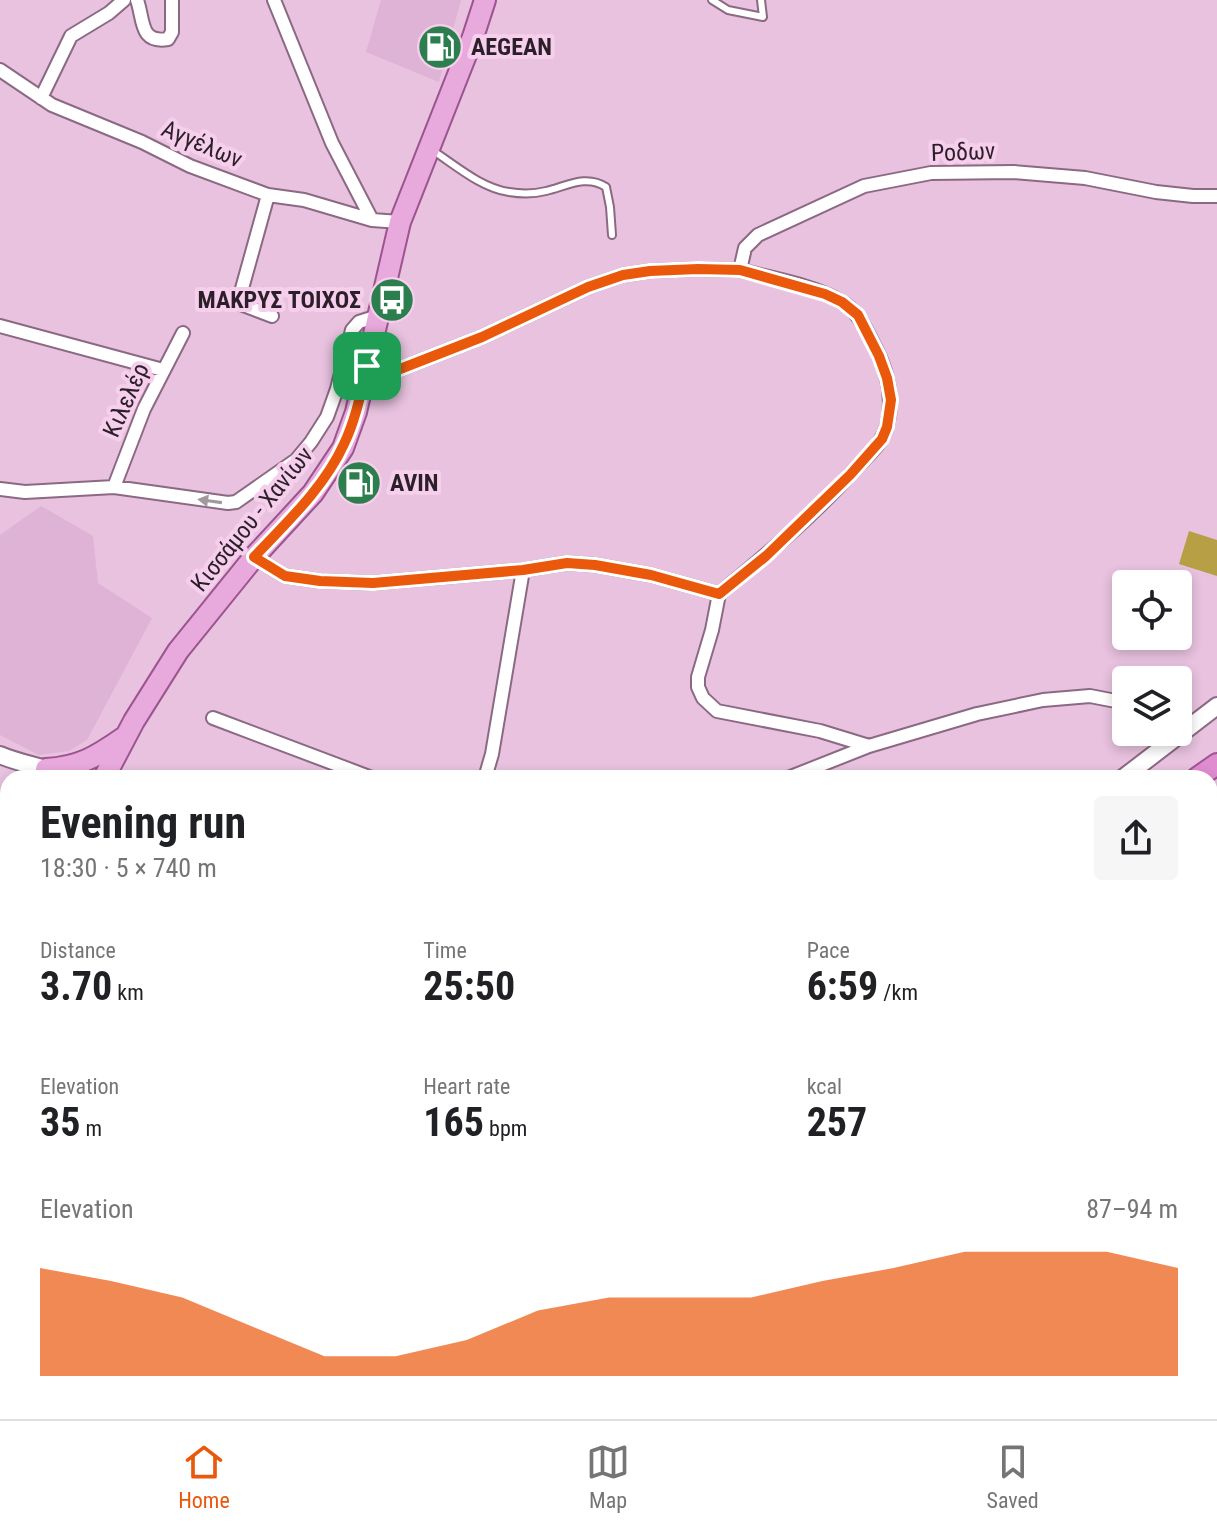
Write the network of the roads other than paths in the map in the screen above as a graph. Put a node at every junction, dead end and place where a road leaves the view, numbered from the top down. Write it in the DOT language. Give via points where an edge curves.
graph roads {
  1 [pos="124,0"];
  2 [pos="137,0"];
  3 [pos="172,0"];
  4 [pos="274,0"];
  5 [pos="485,0"];
  6 [pos="712,0"];
  7 [pos="761,0"];
  8 [pos="0,70"];
  9 [pos="41,98"];
  10 [pos="429,148"];
  11 [pos="268,195"];
  12 [pos="1217,196"];
  13 [pos="372,220"];
  14 [pos="400,222"];
  15 [pos="612,235"];
  16 [pos="741,268"];
  17 [pos="272,316"];
  18 [pos="378,316"];
  19 [pos="0,326"];
  20 [pos="183,333"];
  21 [pos="367,366"];
  22 [pos="163,370"];
  23 [pos="114,487"];
  24 [pos="0,489"];
  25 [pos="254,557"];
  26 [pos="523,570"];
  27 [pos="719,594"];
  28 [pos="1112,700"];
  29 [pos="1217,706"];
  30 [pos="213,718"];
  31 [pos="1192,720"];
  32 [pos="126,736"];
  33 [pos="869,746"];
  34 [pos="1159,746"];
  35 [pos="0,755"];
  36 [pos="35,770"];
  37 [pos="56,770"];
  38 [pos="108,770"];
  39 [pos="351,770"];
  40 [pos="487,770"];
  41 [pos="808,770"];
  42 [pos="1132,770"];
  1 -- 9 [label="street" via="71,36"];
  2 -- 3 [label="street" via="144,31 161,40 172,32"];
  4 -- 13 [label="street" via="332,143"];
  5 -- 10 [label="main road, Κισσάμου - Χανίων"];
  6 -- 7 [label="lane" via="728,10 763,17"];
  8 -- 9 [label="street, Αγγέλων"];
  9 -- 11 [label="street, Αγγέλων"];
  10 -- 14 [label="main road, Κισσάμου - Χανίων"];
  10 -- 15 [label="lane" via="505,192 529,194 597,181 606,187"];
  11 -- 13 [label="street, Αγγέλων"];
  11 -- 17 [label="street" via="238,303"];
  12 -- 16 [label="street, Ροδων" via="1014,172 931,173 864,186 758,235 745,248"];
  13 -- 14 [label="street, Αγγέλων"];
  14 -- 18 [label="main road, Κισσάμου - Χανίων"];
  16 -- 21 [label="street" via="623,275 395,371"];
  16 -- 27 [label="street" via="825,294 858,315 879,356 891,400 882,439 811,514"];
  18 -- 21 [label="main road, Κισσάμου - Χανίων"];
  18 -- 23 [label="street, one-way" via="352,330 327,417 311,442 296,460 236,502"];
  19 -- 22 [label="street"];
  20 -- 22 [label="street, Κιλελέρ"];
  21 -- 25 [label="main road, Κισσάμου - Χανίων" via="343,448 313,493"];
  22 -- 23 [label="street, Κιλελέρ"];
  23 -- 24 [label="street"];
  25 -- 26 [label="street" via="285,576 320,581 373,583"];
  25 -- 32 [label="main road, Κισσάμου - Χανίων" via="178,651"];
  26 -- 27 [label="street" via="595,565"];
  26 -- 40 [label="street"];
  27 -- 33 [label="street" via="698,677 703,698 717,711"];
  28 -- 33 [label="street" via="1090,696 1043,700"];
  29 -- 31 [label="street"];
  30 -- 39 [label="street"];
  32 -- 37 [label="main road" via="103,752"];
  32 -- 38 [label="main road, Κισσάμου - Χανίων"];
  33 -- 41 [label="street"];
  34 -- 42 [label="street"];
  35 -- 36 [label="street"];
}
